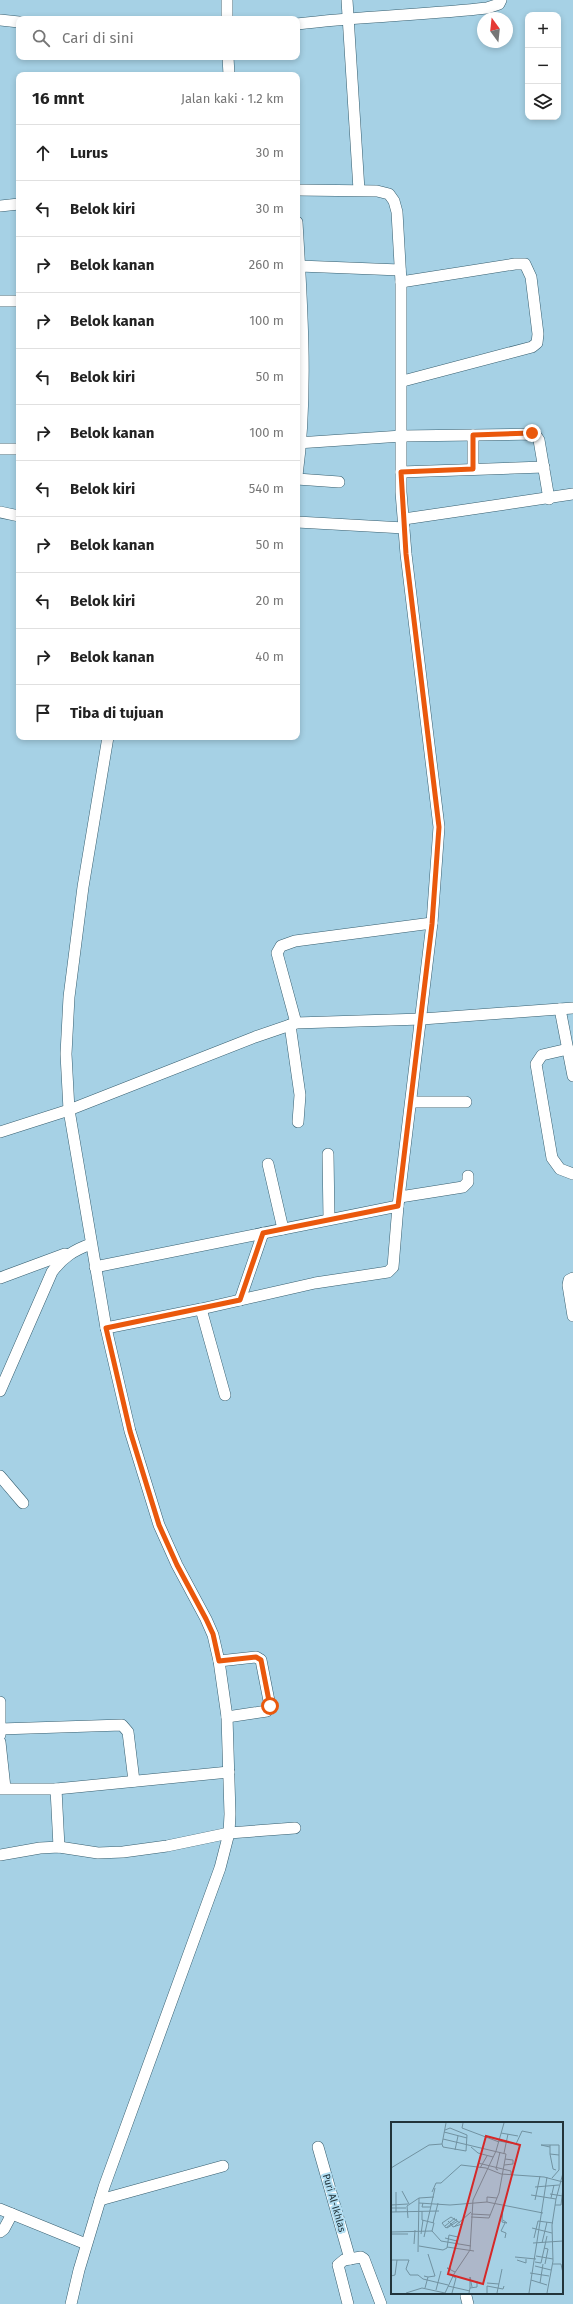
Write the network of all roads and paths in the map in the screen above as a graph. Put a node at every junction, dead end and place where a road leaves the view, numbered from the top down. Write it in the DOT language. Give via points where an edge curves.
graph roads {
  1 [pos="227,0"];
  2 [pos="347,0"];
  3 [pos="501,0"];
  4 [pos="227,16"];
  5 [pos="347,17"];
  6 [pos="0,20"];
  7 [pos="16,22"];
  8 [pos="300,24"];
  9 [pos="228,60"];
  10 [pos="229,72"];
  11 [pos="300,190"];
  12 [pos="359,190"];
  13 [pos="16,204"];
  14 [pos="0,206"];
  15 [pos="300,266"];
  16 [pos="400,276"];
  17 [pos="300,295"];
  18 [pos="0,301"];
  19 [pos="16,301"];
  20 [pos="402,381"];
  21 [pos="300,413"];
  22 [pos="473,435"];
  23 [pos="402,436"];
  24 [pos="300,443"];
  25 [pos="16,448"];
  26 [pos="0,449"];
  27 [pos="544,467"];
  28 [pos="473,469"];
  29 [pos="401,472"];
  30 [pos="300,478"];
  31 [pos="340,482"];
  32 [pos="573,494"];
  33 [pos="549,499"];
  34 [pos="0,512"];
  35 [pos="16,515"];
  36 [pos="300,522"];
  37 [pos="404,524"];
  38 [pos="108,740"];
  39 [pos="432,924"];
  40 [pos="573,1008"];
  41 [pos="560,1009"];
  42 [pos="422,1019"];
  43 [pos="293,1024"];
  44 [pos="568,1049"];
  45 [pos="573,1076"];
  46 [pos="410,1102"];
  47 [pos="466,1102"];
  48 [pos="69,1110"];
  49 [pos="298,1122"];
  50 [pos="0,1132"];
  51 [pos="328,1154"];
  52 [pos="268,1164"];
  53 [pos="573,1174"];
  54 [pos="468,1176"];
  55 [pos="399,1201"];
  56 [pos="329,1219"];
  57 [pos="284,1229"];
  58 [pos="263,1233"];
  59 [pos="91,1244"];
  60 [pos="72,1251"];
  61 [pos="95,1267"];
  62 [pos="0,1278"];
  63 [pos="573,1278"];
  64 [pos="240,1300"];
  65 [pos="201,1309"];
  66 [pos="573,1316"];
  67 [pos="106,1328"];
  68 [pos="0,1391"];
  69 [pos="225,1395"];
  70 [pos="0,1476"];
  71 [pos="22,1503"];
  72 [pos="219,1661"];
  73 [pos="0,1702"];
  74 [pos="227,1717"];
  75 [pos="0,1728"];
  76 [pos="0,1738"];
  77 [pos="0,1742"];
  78 [pos="229,1772"];
  79 [pos="134,1781"];
  80 [pos="56,1788"];
  81 [pos="2,1789"];
  82 [pos="295,1828"];
  83 [pos="229,1833"];
  84 [pos="59,1847"];
  85 [pos="0,1855"];
  86 [pos="318,2147"];
  87 [pos="223,2166"];
  88 [pos="100,2200"];
  89 [pos="0,2209"];
  90 [pos="12,2214"];
  91 [pos="0,2232"];
  92 [pos="86,2244"];
  93 [pos="350,2259"];
  94 [pos="71,2304"];
  95 [pos="348,2304"];
  96 [pos="381,2304"];
  1 -- 4 [label="street"];
  2 -- 5 [label="street"];
  3 -- 5 [label="street" via="499,4 481,8 397,16"];
  5 -- 8 [label="street"];
  5 -- 12 [label="street"];
  6 -- 7 [label="street"];
  9 -- 10 [label="street"];
  11 -- 12 [label="street"];
  12 -- 16 [label="street" via="389,194 394,201 397,212"];
  13 -- 14 [label="street"];
  15 -- 16 [label="street"];
  16 -- 20 [label="street"];
  16 -- 20 [label="street" via="525,264 531,277 538,334 537,343 532,347"];
  17 -- 21 [label="street"];
  18 -- 19 [label="street"];
  20 -- 23 [label="street"];
  22 -- 23 [label="street"];
  22 -- 27 [label="street" via="535,434 539,440"];
  22 -- 28 [label="street"];
  23 -- 24 [label="street"];
  23 -- 29 [label="street"];
  25 -- 26 [label="street"];
  27 -- 28 [label="street"];
  27 -- 33 [label="street"];
  28 -- 29 [label="street"];
  29 -- 37 [label="street"];
  30 -- 31 [label="street"];
  32 -- 33 [label="street"];
  33 -- 37 [label="street"];
  34 -- 35 [label="street"];
  36 -- 37 [label="street"];
  37 -- 39 [label="street" via="439,827"];
  38 -- 48 [label="street" via="83,887 69,997 66,1054"];
  39 -- 42 [label="street"];
  39 -- 43 [label="street" via="295,941 281,946 277,953"];
  40 -- 41 [label="street"];
  41 -- 42 [label="street"];
  41 -- 44 [label="street"];
  42 -- 43 [label="street"];
  42 -- 46 [label="street"];
  43 -- 48 [label="street"];
  43 -- 49 [label="street" via="300,1095"];
  44 -- 45 [label="street"];
  44 -- 53 [label="street" via="542,1055 536,1064 552,1158 560,1169"];
  46 -- 47 [label="street"];
  46 -- 55 [label="street"];
  48 -- 50 [label="street"];
  48 -- 59 [label="street"];
  51 -- 56 [label="street"];
  52 -- 57 [label="street"];
  54 -- 55 [label="street" via="468,1182 463,1187"];
  55 -- 56 [label="street"];
  55 -- 64 [label="street" via="391,1270 315,1283"];
  56 -- 57 [label="street"];
  57 -- 58 [label="street"];
  58 -- 61 [label="street"];
  58 -- 64 [label="street"];
  59 -- 60 [label="street"];
  59 -- 61 [label="street"];
  60 -- 62 [label="street"];
  60 -- 68 [label="street" via="52,1272"];
  61 -- 67 [label="street"];
  63 -- 66 [label="street" via="569,1280 568,1285"];
  64 -- 65 [label="street"];
  65 -- 67 [label="street"];
  65 -- 69 [label="street"];
  67 -- 72 [label="street" via="130,1431 159,1525 209,1624"];
  70 -- 71 [label="street"];
  72 -- 74 [label="street"];
  72 -- 74 [label="street" via="256,1657 261,1660 270,1706 267,1711"];
  73 -- 75 [label="street"];
  74 -- 78 [label="street"];
  75 -- 76 [label="street"];
  75 -- 79 [label="street" via="122,1725 128,1732"];
  77 -- 81 [label="street"];
  78 -- 79 [label="street"];
  78 -- 83 [label="street"];
  79 -- 80 [label="street"];
  80 -- 81 [label="street"];
  80 -- 84 [label="street"];
  82 -- 83 [label="street"];
  83 -- 84 [label="street" via="123,1852 98,1853"];
  83 -- 88 [label="street" via="220,1868"];
  84 -- 85 [label="street"];
  86 -- 93 [label="street, Puri Al-Ikhlas"];
  87 -- 88 [label="street"];
  88 -- 92 [label="street"];
  89 -- 90 [label="street"];
  90 -- 91 [label="street"];
  90 -- 92 [label="street"];
  92 -- 94 [label="street"];
  93 -- 95 [label="street" via="339,2262 337,2269"];
  93 -- 96 [label="street" via="364,2259"];
}
